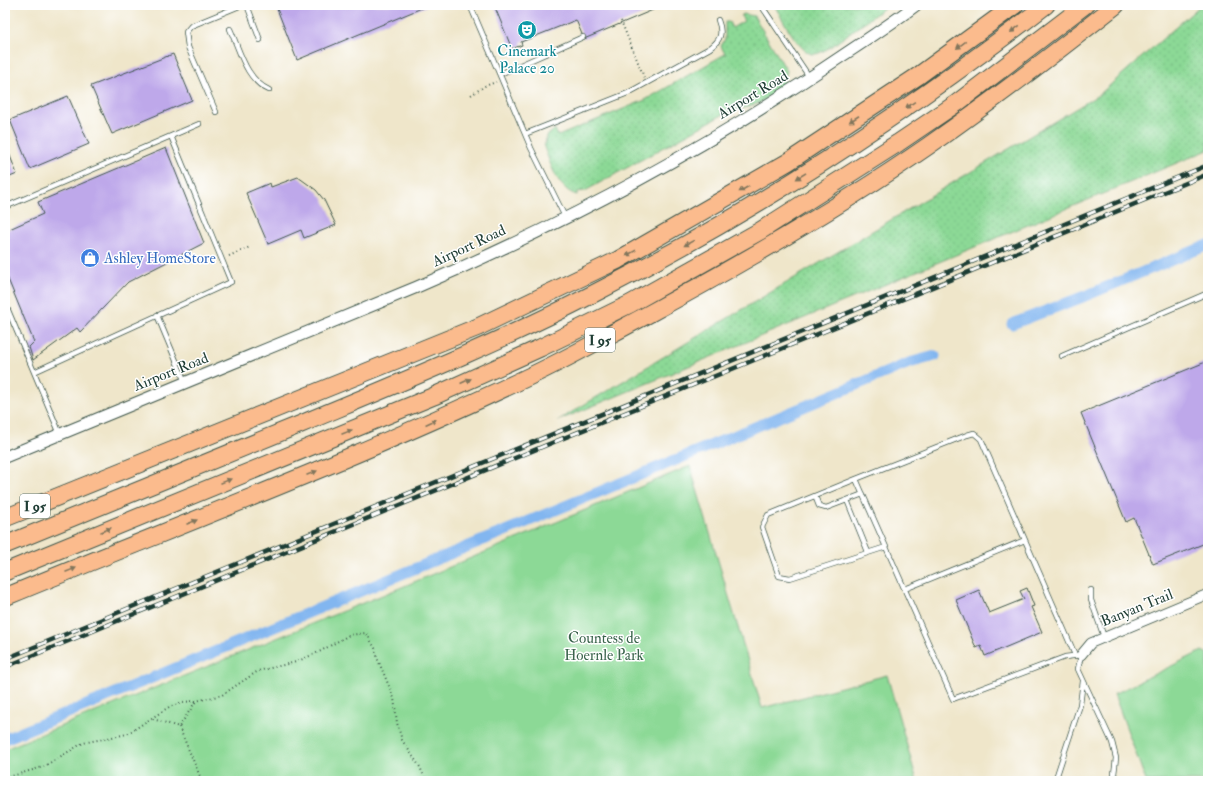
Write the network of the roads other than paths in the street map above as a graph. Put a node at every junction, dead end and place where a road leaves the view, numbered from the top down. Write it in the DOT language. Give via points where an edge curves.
graph roads {
  1 [pos="242,5"];
  2 [pos="247,5"];
  3 [pos="470,5"];
  4 [pos="761,5"];
  5 [pos="916,5"];
  6 [pos="1015,5"];
  7 [pos="1046,5"];
  8 [pos="1085,5"];
  9 [pos="1116,5"];
  10 [pos="718,20"];
  11 [pos="230,29"];
  12 [pos="583,37"];
  13 [pos="260,40"];
  14 [pos="500,74"];
  15 [pos="810,78"];
  16 [pos="269,90"];
  17 [pos="216,112"];
  18 [pos="199,124"];
  19 [pos="525,134"];
  20 [pos="171,136"];
  21 [pos="5,207"];
  22 [pos="565,217"];
  23 [pos="1208,292"];
  24 [pos="5,303"];
  25 [pos="157,315"];
  26 [pos="1062,356"];
  27 [pos="34,372"];
  28 [pos="185,382"];
  29 [pos="60,434"];
  30 [pos="5,456"];
  31 [pos="856,479"];
  32 [pos="863,494"];
  33 [pos="815,496"];
  34 [pos="847,500"];
  35 [pos="5,518"];
  36 [pos="1025,540"];
  37 [pos="5,545"];
  38 [pos="886,547"];
  39 [pos="868,552"];
  40 [pos="5,572"];
  41 [pos="905,589"];
  42 [pos="1091,590"];
  43 [pos="1207,596"];
  44 [pos="5,597"];
  45 [pos="1104,637"];
  46 [pos="1078,655"];
  47 [pos="1084,680"];
  48 [pos="1055,781"];
  49 [pos="1117,781"];
  1 -- 17 [label="lane" via="191,26 186,32 188,47"];
  2 -- 13 [label="lane"];
  3 -- 14 [label="lane"];
  4 -- 15 [label="lane"];
  5 -- 15 [label="street, Airport Road"];
  6 -- 35 [label="highway, I 95, one-way" via="918,76 788,162 597,271 478,327"];
  7 -- 37 [label="highway, one-way" via="947,79 828,159 721,224 612,284 449,363"];
  40 -- 8 [label="highway, one-way" via="434,396 630,304 760,230 898,143 957,103"];
  44 -- 9 [label="highway, I 95, one-way" via="388,442 590,346 711,280 863,189 1022,79"];
  10 -- 19 [label="lane" via="722,32 716,44 646,84"];
  11 -- 16 [label="lane" via="249,74"];
  12 -- 14 [label="lane"];
  14 -- 19 [label="lane"];
  15 -- 22 [label="street, Airport Road" via="774,102 656,170"];
  18 -- 20 [label="lane"];
  19 -- 22 [label="lane"];
  20 -- 21 [label="lane"];
  20 -- 25 [label="lane" via="232,282"];
  22 -- 28 [label="street, Airport Road" via="456,270"];
  23 -- 26 [label="lane"];
  24 -- 27 [label="lane"];
  25 -- 27 [label="lane"];
  25 -- 28 [label="lane"];
  27 -- 29 [label="lane"];
  28 -- 29 [label="street, Airport Road"];
  29 -- 30 [label="street, Airport Road"];
  31 -- 32 [label="lane"];
  31 -- 33 [label="lane"];
  31 -- 36 [label="lane" via="974,433 981,439"];
  32 -- 34 [label="lane"];
  32 -- 38 [label="lane"];
  33 -- 34 [label="lane" via="819,506 826,508"];
  33 -- 39 [label="lane" via="768,515 762,527 779,576 790,578"];
  34 -- 39 [label="lane"];
  36 -- 41 [label="lane"];
  36 -- 46 [label="lane"];
  38 -- 39 [label="lane"];
  38 -- 41 [label="lane"];
  41 -- 46 [label="lane" via="953,699 1065,657"];
  42 -- 45 [label="lane" via="1090,600"];
  43 -- 45 [label="street, Banyan Trail"];
  45 -- 46 [label="street, Banyan Trail" via="1090,643"];
  46 -- 47 [label="lane" via="1078,669"];
  47 -- 48 [label="lane" via="1080,705"];
  47 -- 49 [label="lane" via="1112,742 1116,758 1114,774"];
}
